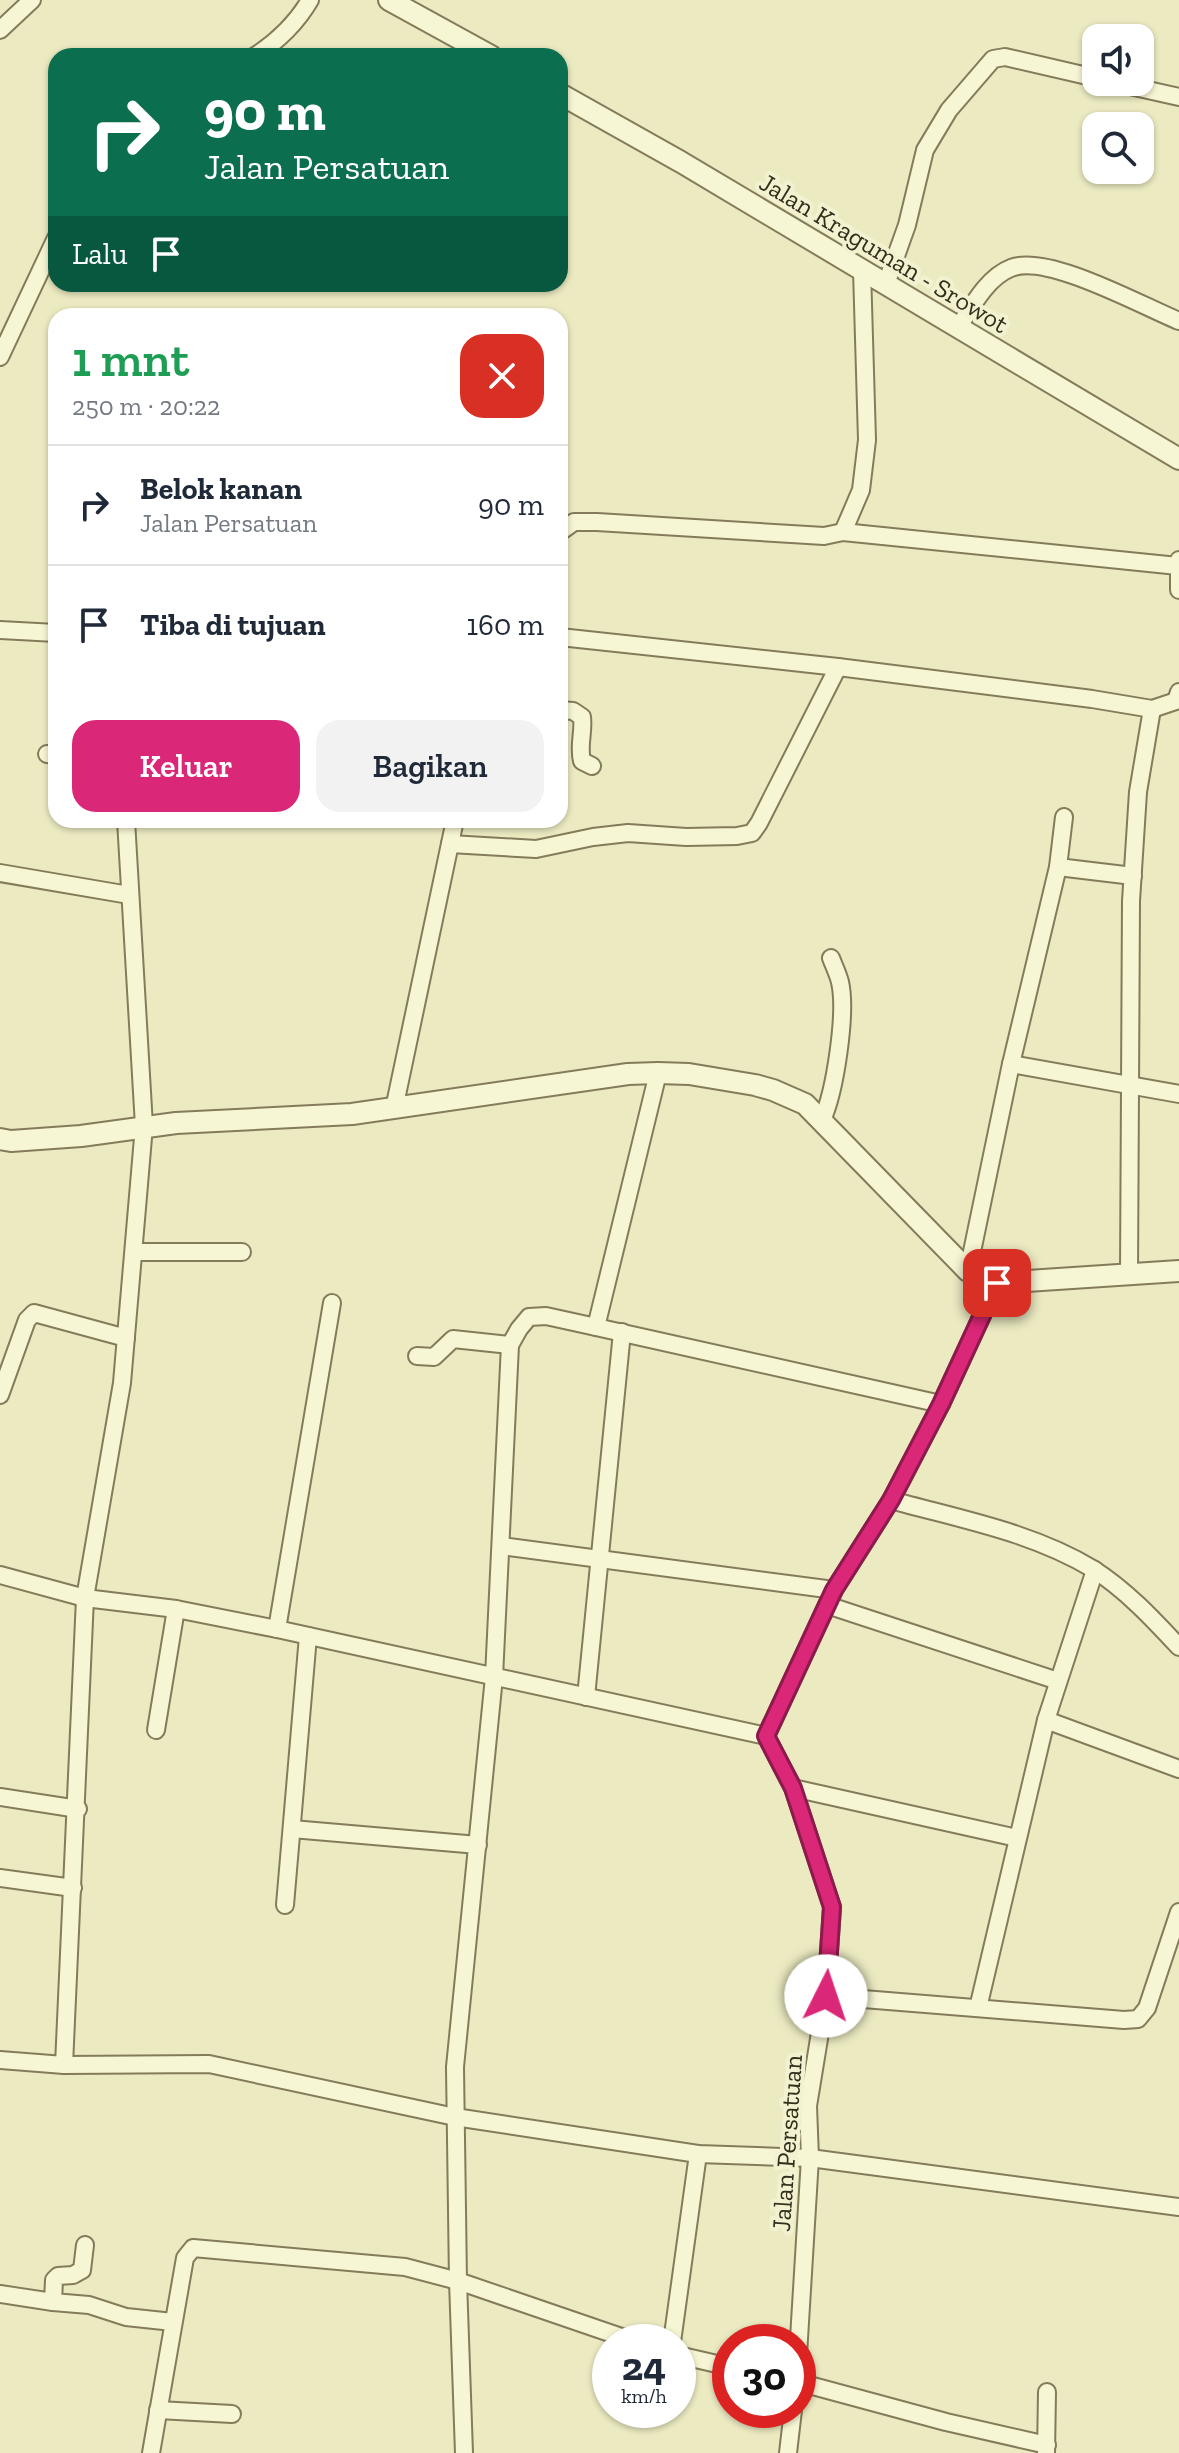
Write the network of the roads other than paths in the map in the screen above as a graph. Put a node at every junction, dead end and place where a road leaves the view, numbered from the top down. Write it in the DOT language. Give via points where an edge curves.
graph roads {
  1 [pos="32,0"];
  2 [pos="310,0"];
  3 [pos="389,0"];
  4 [pos="0,30"];
  5 [pos="267,48"];
  6 [pos="476,48"];
  7 [pos="1082,75"];
  8 [pos="1154,91"];
  9 [pos="1179,97"];
  10 [pos="568,98"];
  11 [pos="48,255"];
  12 [pos="862,270"];
  13 [pos="886,284"];
  14 [pos="1179,321"];
  15 [pos="958,328"];
  16 [pos="0,357"];
  17 [pos="1179,459"];
  18 [pos="568,526"];
  19 [pos="843,532"];
  20 [pos="1179,560"];
  21 [pos="1178,566"];
  22 [pos="1179,590"];
  23 [pos="0,630"];
  24 [pos="48,633"];
  25 [pos="568,638"];
  26 [pos="838,667"];
  27 [pos="1179,692"];
  28 [pos="1152,709"];
  29 [pos="568,711"];
  30 [pos="592,766"];
  31 [pos="1064,817"];
  32 [pos="126,828"];
  33 [pos="453,828"];
  34 [pos="450,844"];
  35 [pos="1058,867"];
  36 [pos="0,873"];
  37 [pos="1133,876"];
  38 [pos="129,895"];
  39 [pos="831,958"];
  40 [pos="1011,1064"];
  41 [pos="658,1073"];
  42 [pos="1129,1085"];
  43 [pos="1179,1094"];
  44 [pos="394,1109"];
  45 [pos="822,1120"];
  46 [pos="144,1126"];
  47 [pos="0,1139"];
  48 [pos="134,1252"];
  49 [pos="242,1252"];
  50 [pos="968,1271"];
  51 [pos="1179,1271"];
  52 [pos="1129,1275"];
  53 [pos="997,1283"];
  54 [pos="332,1303"];
  55 [pos="596,1327"];
  56 [pos="622,1332"];
  57 [pos="126,1338"];
  58 [pos="510,1345"];
  59 [pos="417,1356"];
  60 [pos="0,1395"];
  61 [pos="941,1404"];
  62 [pos="891,1500"];
  63 [pos="501,1546"];
  64 [pos="599,1559"];
  65 [pos="1095,1570"];
  66 [pos="0,1575"];
  67 [pos="85,1598"];
  68 [pos="831,1598"];
  69 [pos="176,1609"];
  70 [pos="277,1629"];
  71 [pos="308,1636"];
  72 [pos="1179,1647"];
  73 [pos="494,1677"];
  74 [pos="1058,1681"];
  75 [pos="586,1697"];
  76 [pos="1046,1720"];
  77 [pos="156,1730"];
  78 [pos="766,1736"];
  79 [pos="1179,1769"];
  80 [pos="793,1788"];
  81 [pos="0,1797"];
  82 [pos="78,1809"];
  83 [pos="292,1829"];
  84 [pos="1017,1838"];
  85 [pos="478,1845"];
  86 [pos="0,1878"];
  87 [pos="73,1888"];
  88 [pos="285,1905"];
  89 [pos="1179,1912"];
  90 [pos="826,1996"];
  91 [pos="978,2008"];
  92 [pos="0,2060"];
  93 [pos="64,2065"];
  94 [pos="455,2117"];
  95 [pos="698,2154"];
  96 [pos="810,2158"];
  97 [pos="1179,2207"];
  98 [pos="85,2245"];
  99 [pos="458,2281"];
  100 [pos="0,2294"];
  101 [pos="53,2302"];
  102 [pos="173,2322"];
  103 [pos="674,2324"];
  104 [pos="800,2324"];
  105 [pos="592,2327"];
  106 [pos="816,2387"];
  107 [pos="1047,2392"];
  108 [pos="158,2410"];
  109 [pos="232,2414"];
  110 [pos="791,2428"];
  111 [pos="1047,2449"];
  112 [pos="151,2453"];
  113 [pos="464,2453"];
  114 [pos="788,2453"];
  1 -- 4 [label="street"];
  2 -- 5 [label="street"];
  3 -- 6 [label="street"];
  7 -- 13 [label="street" via="1005,57 987,64 925,150"];
  8 -- 9 [label="street"];
  10 -- 12 [label="street, Jalan Kraguman - Srowot"];
  11 -- 16 [label="street"];
  12 -- 13 [label="street, Jalan Kraguman - Srowot"];
  12 -- 19 [label="street" via="867,440 861,490"];
  13 -- 15 [label="street, Jalan Kraguman - Srowot"];
  14 -- 15 [label="street" via="1061,270 1031,264 998,277"];
  15 -- 17 [label="street, Jalan Kraguman - Srowot"];
  18 -- 19 [label="street" via="597,522 824,536"];
  19 -- 21 [label="street"];
  20 -- 21 [label="street"];
  21 -- 22 [label="street"];
  23 -- 24 [label="street"];
  25 -- 26 [label="street"];
  26 -- 28 [label="street"];
  26 -- 34 [label="street" via="752,833 628,833 536,849"];
  27 -- 28 [label="street" via="1176,701"];
  28 -- 37 [label="street" via="1138,792"];
  29 -- 30 [label="street" via="582,717 579,751 582,761"];
  31 -- 35 [label="street"];
  32 -- 38 [label="street"];
  33 -- 34 [label="street"];
  34 -- 44 [label="street"];
  35 -- 37 [label="street"];
  35 -- 40 [label="street"];
  36 -- 38 [label="street"];
  37 -- 42 [label="street"];
  38 -- 46 [label="street"];
  39 -- 45 [label="street" via="840,983 842,1018"];
  40 -- 42 [label="street"];
  40 -- 50 [label="street"];
  41 -- 44 [label="street"];
  41 -- 45 [label="street" via="773,1090 805,1104"];
  41 -- 55 [label="street"];
  42 -- 43 [label="street"];
  42 -- 52 [label="street"];
  44 -- 46 [label="street"];
  45 -- 50 [label="street"];
  46 -- 47 [label="street" via="81,1136"];
  46 -- 48 [label="street"];
  48 -- 49 [label="street"];
  48 -- 57 [label="street"];
  50 -- 53 [label="street"];
  51 -- 52 [label="street"];
  52 -- 53 [label="street"];
  53 -- 61 [label="street"];
  54 -- 70 [label="street"];
  55 -- 56 [label="street"];
  55 -- 58 [label="street" via="529,1317"];
  56 -- 61 [label="street"];
  56 -- 64 [label="street"];
  57 -- 60 [label="street" via="34,1313"];
  57 -- 67 [label="street"];
  58 -- 59 [label="street" via="453,1339 434,1357"];
  58 -- 63 [label="street"];
  61 -- 62 [label="street"];
  62 -- 65 [label="street" via="1011,1533"];
  62 -- 68 [label="street"];
  63 -- 64 [label="street"];
  63 -- 73 [label="street"];
  64 -- 68 [label="street" via="698,1570"];
  64 -- 75 [label="street"];
  65 -- 72 [label="street"];
  65 -- 74 [label="street"];
  66 -- 67 [label="street"];
  67 -- 69 [label="street"];
  67 -- 82 [label="street"];
  68 -- 74 [label="street"];
  68 -- 78 [label="street"];
  69 -- 70 [label="street"];
  69 -- 77 [label="street"];
  70 -- 71 [label="street"];
  71 -- 73 [label="street"];
  71 -- 83 [label="street"];
  73 -- 75 [label="street"];
  73 -- 85 [label="street"];
  74 -- 76 [label="street"];
  75 -- 78 [label="street"];
  76 -- 79 [label="street"];
  76 -- 84 [label="street"];
  78 -- 80 [label="street, Jalan Persatuan"];
  80 -- 84 [label="street"];
  80 -- 90 [label="street, Jalan Persatuan" via="832,1907"];
  81 -- 82 [label="street"];
  82 -- 87 [label="street"];
  83 -- 85 [label="street"];
  83 -- 88 [label="street"];
  84 -- 91 [label="street"];
  85 -- 94 [label="street" via="455,2067"];
  86 -- 87 [label="street"];
  87 -- 93 [label="street"];
  89 -- 91 [label="street" via="1147,2008 1138,2019"];
  90 -- 91 [label="street"];
  90 -- 96 [label="street, Jalan Persatuan" via="808,2106"];
  92 -- 93 [label="street"];
  93 -- 94 [label="street" via="209,2064"];
  94 -- 95 [label="street"];
  94 -- 99 [label="street"];
  95 -- 96 [label="street"];
  95 -- 103 [label="street"];
  96 -- 97 [label="street"];
  96 -- 104 [label="street, Jalan Persatuan"];
  98 -- 101 [label="street" via="82,2270 54,2280"];
  99 -- 102 [label="street" via="405,2267 193,2248 185,2258"];
  99 -- 105 [label="street"];
  99 -- 113 [label="street"];
  100 -- 101 [label="street"];
  101 -- 102 [label="street"];
  102 -- 108 [label="street"];
  106 -- 111 [label="street"];
  107 -- 111 [label="street"];
  108 -- 109 [label="street"];
  108 -- 112 [label="street"];
  110 -- 114 [label="street"];
}
